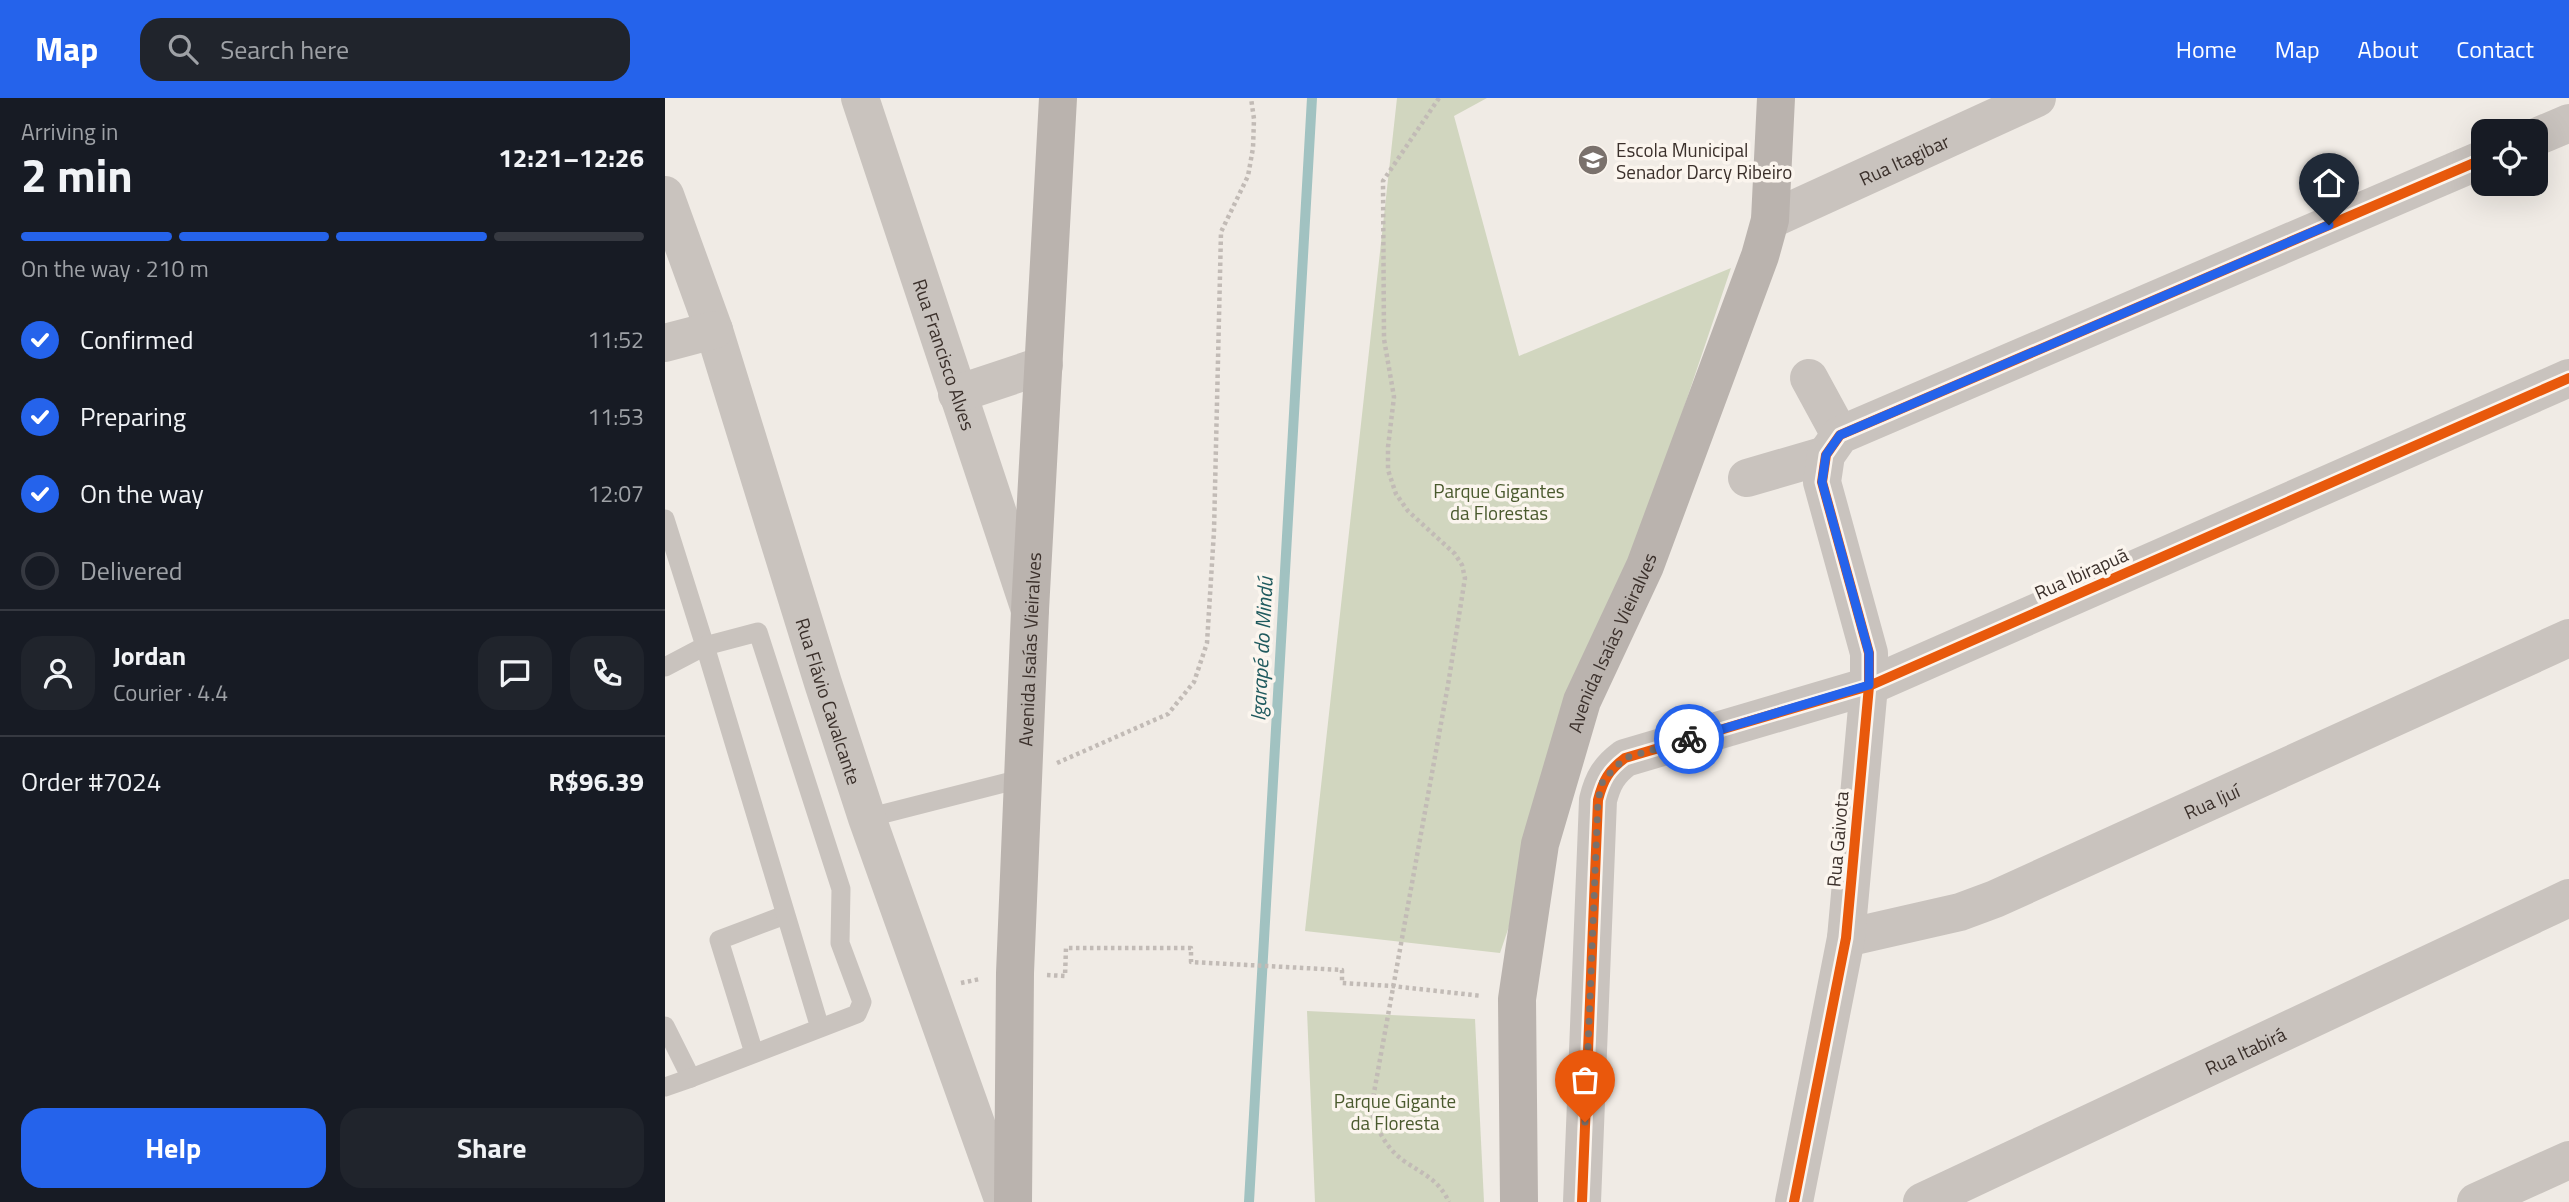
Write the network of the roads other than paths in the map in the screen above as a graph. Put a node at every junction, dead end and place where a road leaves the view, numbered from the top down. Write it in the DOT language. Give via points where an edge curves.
graph roads {
  1 [pos="860,98"];
  2 [pos="1058,98"];
  3 [pos="1776,98"];
  4 [pos="2037,98"];
  5 [pos="2569,122"];
  6 [pos="2548,132"];
  7 [pos="2471,164"];
  8 [pos="665,195"];
  9 [pos="1770,220"];
  10 [pos="713,330"];
  11 [pos="665,343"];
  12 [pos="1044,365"];
  13 [pos="1809,378"];
  14 [pos="2569,378"];
  15 [pos="957,394"];
  16 [pos="1829,457"];
  17 [pos="1747,478"];
  18 [pos="665,519"];
  19 [pos="1030,610"];
  20 [pos="2569,638"];
  21 [pos="705,646"];
  22 [pos="665,667"];
  23 [pos="1869,685"];
  24 [pos="1024,778"];
  25 [pos="867,818"];
  26 [pos="2569,898"];
  27 [pos="785,915"];
  28 [pos="1846,938"];
  29 [pos="665,1026"];
  30 [pos="820,1028"];
  31 [pos="754,1054"];
  32 [pos="691,1078"];
  33 [pos="665,1087"];
  34 [pos="2569,1160"];
  35 [pos="1004,1202"];
  36 [pos="1013,1202"];
  37 [pos="1519,1202"];
  38 [pos="1581,1202"];
  39 [pos="1794,1202"];
  40 [pos="1922,1202"];
  41 [pos="2476,1202"];
  1 -- 15 [label="street, Rua Francisco Alves"];
  2 -- 12 [label="main road, Avenida Isaías Vieiralves"];
  3 -- 9 [label="main road, Avenida Isaías Vieiralves"];
  4 -- 9 [label="street, Rua Itagibar"];
  5 -- 6 [label="street"];
  7 -- 16 [label="street"];
  8 -- 10 [label="street, Rua Flávio Cavalcante"];
  9 -- 37 [label="main road, Avenida Isaías Vieiralves" via="1645,566 1582,701 1540,844 1517,999"];
  10 -- 11 [label="street"];
  10 -- 25 [label="street, Rua Flávio Cavalcante"];
  12 -- 15 [label="street"];
  12 -- 19 [label="main road, Avenida Isaías Vieiralves"];
  13 -- 16 [label="street, Rua Gaivota"];
  14 -- 23 [label="street, Rua Ibirapuã"];
  15 -- 19 [label="street, Rua Francisco Alves"];
  16 -- 17 [label="street"];
  16 -- 23 [label="street, Rua Gaivota" via="1869,653"];
  18 -- 21 [label="lane"];
  19 -- 24 [label="main road, Avenida Isaías Vieiralves"];
  20 -- 28 [label="street, Rua Ijuí" via="1995,899 1960,912"];
  21 -- 22 [label="lane"];
  21 -- 27 [label="lane"];
  21 -- 30 [label="lane" via="758,632 841,889 840,943 862,1002 857,1014"];
  23 -- 28 [label="street, Rua Gaivota"];
  23 -- 38 [label="street, Rua Ibirapuã" via="1625,758 1603,780 1598,800"];
  24 -- 25 [label="lane"];
  24 -- 36 [label="main road, Avenida Isaías Vieiralves" via="1015,973"];
  25 -- 35 [label="street, Rua Flávio Cavalcante"];
  26 -- 40 [label="street, Rua Itabirá"];
  27 -- 30 [label="lane"];
  27 -- 31 [label="lane" via="719,940"];
  28 -- 39 [label="street, Rua Gaivota"];
  29 -- 32 [label="lane"];
  30 -- 31 [label="lane"];
  31 -- 32 [label="lane"];
  32 -- 33 [label="lane"];
  34 -- 41 [label="street"];
}
